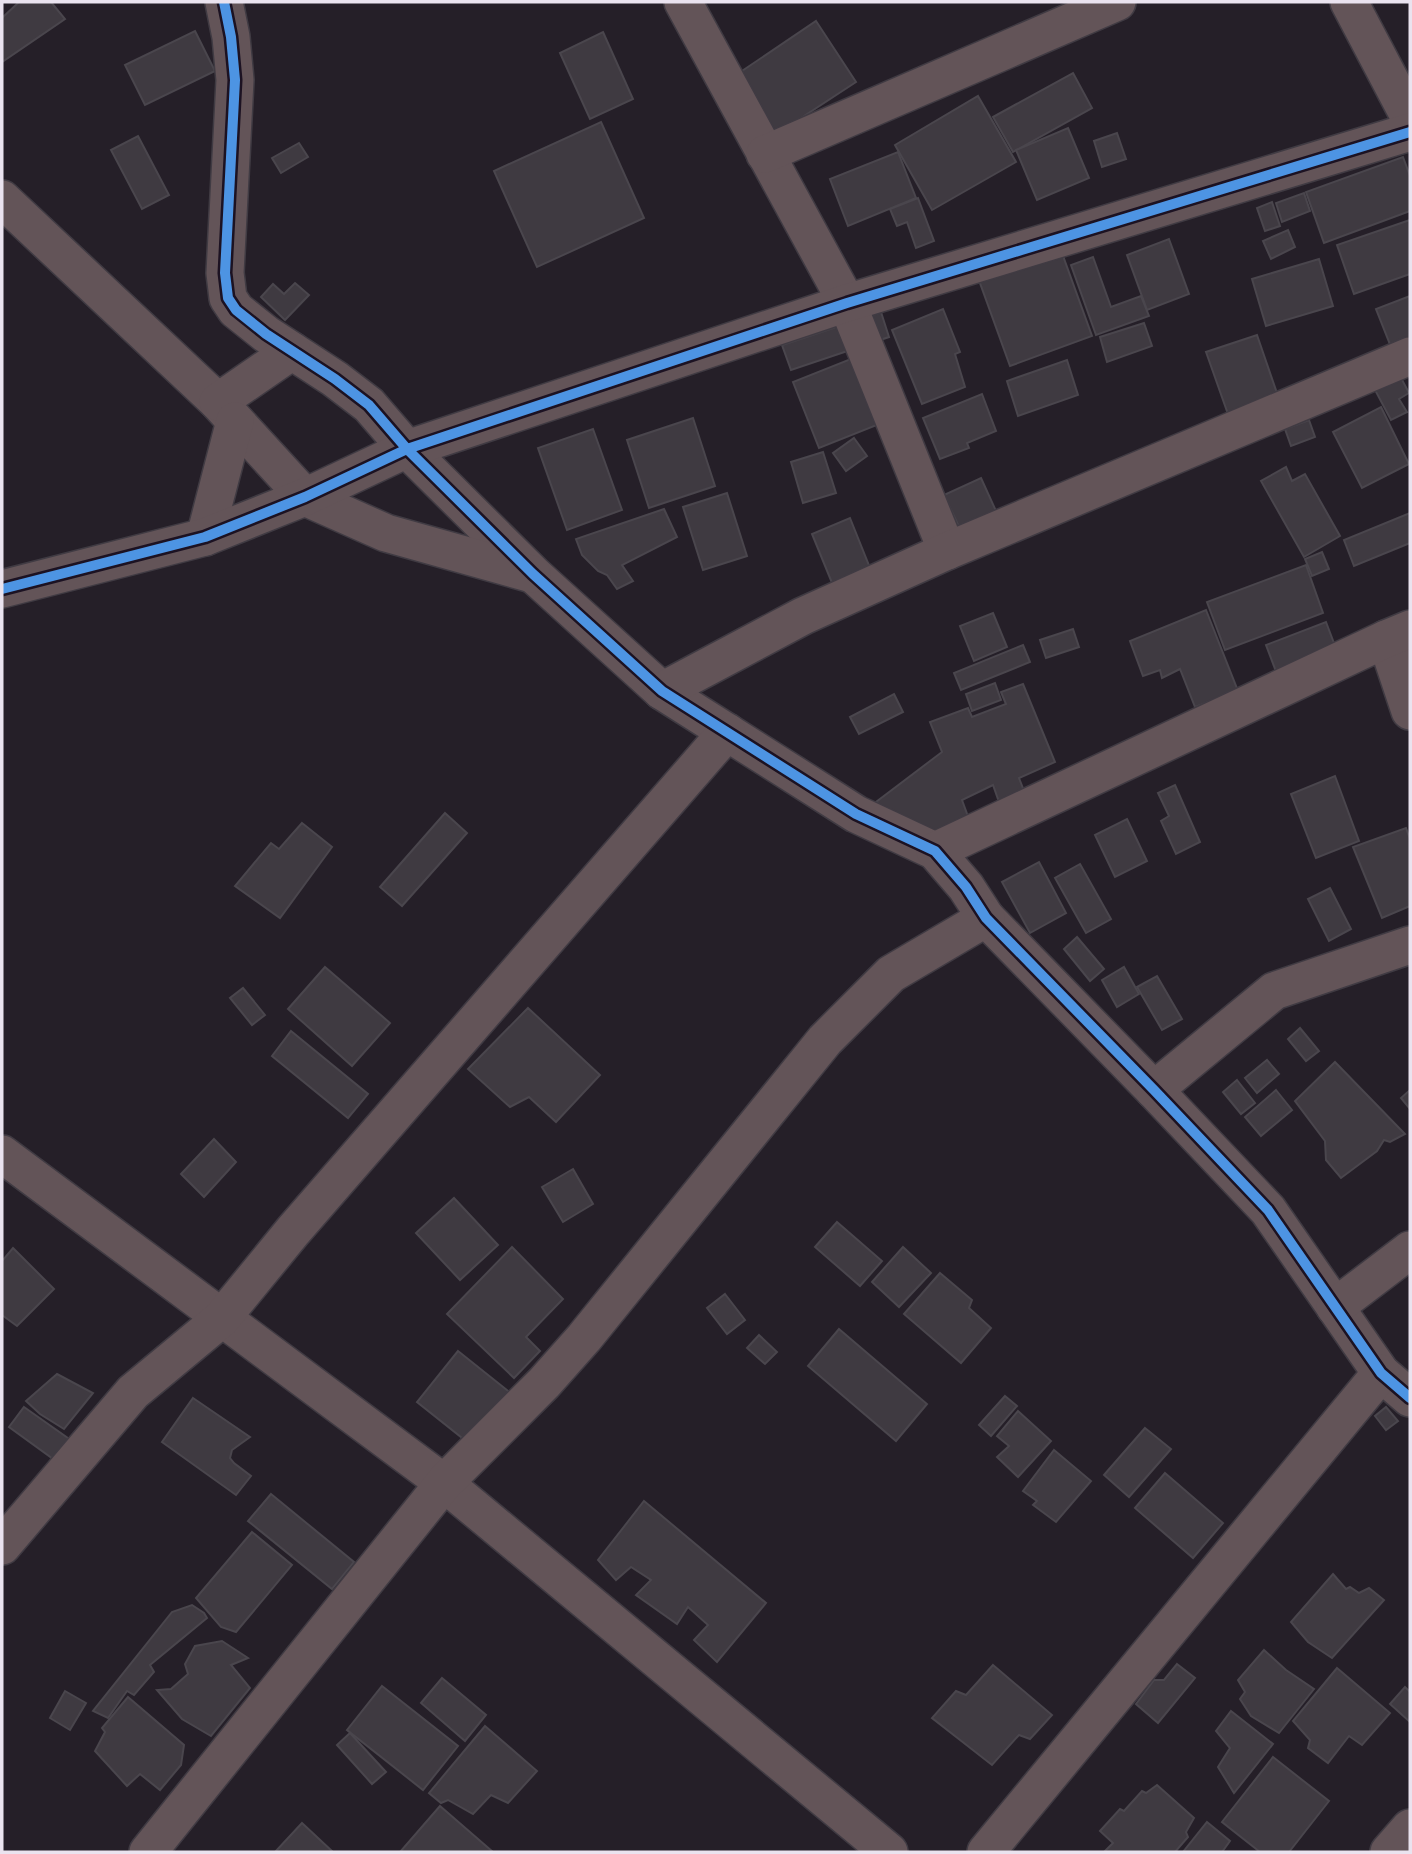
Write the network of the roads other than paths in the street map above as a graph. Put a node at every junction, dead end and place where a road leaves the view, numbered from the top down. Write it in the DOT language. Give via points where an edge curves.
graph roads {
  1 [pos="224,2"];
  2 [pos="683,2"];
  3 [pos="1117,2"];
  4 [pos="1349,2"];
  5 [pos="1410,118"];
  6 [pos="1410,132"];
  7 [pos="765,154"];
  8 [pos="2,199"];
  9 [pos="847,303"];
  10 [pos="292,351"];
  11 [pos="1410,356"];
  12 [pos="227,412"];
  13 [pos="407,449"];
  14 [pos="305,498"];
  15 [pos="205,537"];
  16 [pos="947,551"];
  17 [pos="533,574"];
  18 [pos="6,593"];
  19 [pos="1398,634"];
  20 [pos="662,691"];
  21 [pos="1410,711"];
  22 [pos="727,733"];
  23 [pos="935,851"];
  24 [pos="986,918"];
  25 [pos="1410,946"];
  26 [pos="1154,1090"];
  27 [pos="2,1154"];
  28 [pos="1410,1250"];
  29 [pos="1335,1307"];
  30 [pos="221,1319"];
  31 [pos="1381,1373"];
  32 [pos="1410,1398"];
  33 [pos="444,1483"];
  34 [pos="2,1546"];
  35 [pos="1410,1828"];
  36 [pos="148,1852"];
  37 [pos="889,1852"];
  38 [pos="986,1852"];
  39 [pos="1389,1852"];
  1 -- 10 [label="street" via="235,80 225,274 228,298 250,322"];
  2 -- 7 [label="street"];
  3 -- 7 [label="street"];
  4 -- 5 [label="street"];
  6 -- 9 [label="street"];
  7 -- 9 [label="street"];
  8 -- 12 [label="street"];
  9 -- 13 [label="street"];
  9 -- 16 [label="street"];
  10 -- 12 [label="street"];
  10 -- 13 [label="street" via="369,405"];
  11 -- 16 [label="street"];
  12 -- 14 [label="street"];
  12 -- 15 [label="street"];
  13 -- 14 [label="street"];
  13 -- 17 [label="street"];
  14 -- 15 [label="street"];
  14 -- 17 [label="street" via="386,533"];
  15 -- 18 [label="street"];
  16 -- 20 [label="street" via="803,616"];
  17 -- 20 [label="street"];
  19 -- 21 [label="street"];
  19 -- 23 [label="street"];
  20 -- 22 [label="street"];
  22 -- 23 [label="street" via="856,814"];
  22 -- 30 [label="street"];
  23 -- 24 [label="street"];
  24 -- 26 [label="street"];
  24 -- 33 [label="street" via="891,974 825,1040 584,1338"];
  25 -- 26 [label="street" via="1275,991"];
  26 -- 29 [label="street" via="1268,1210"];
  27 -- 30 [label="street"];
  28 -- 29 [label="street"];
  29 -- 31 [label="street"];
  30 -- 33 [label="street"];
  30 -- 34 [label="street" via="133,1392"];
  31 -- 32 [label="street"];
  31 -- 38 [label="street"];
  33 -- 36 [label="street"];
  33 -- 37 [label="street"];
  35 -- 39 [label="street"];
}
